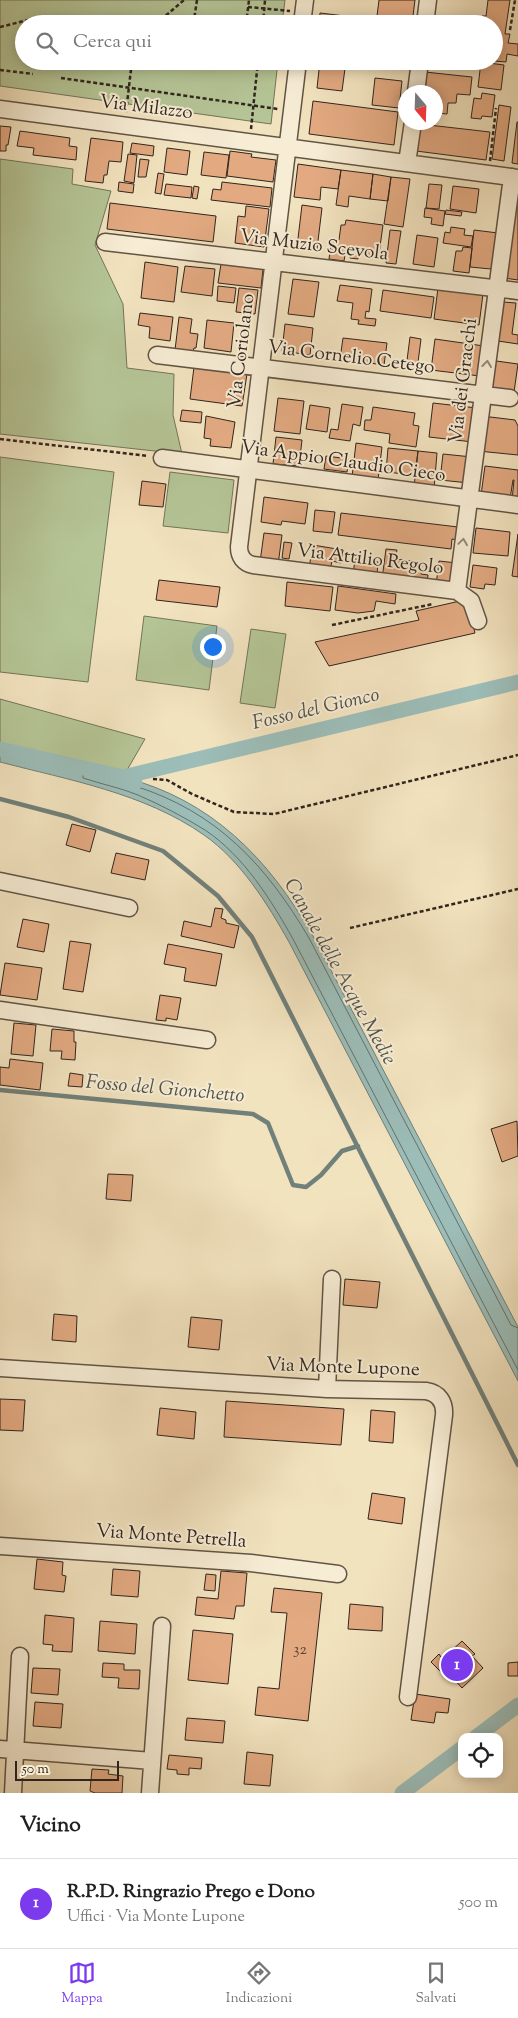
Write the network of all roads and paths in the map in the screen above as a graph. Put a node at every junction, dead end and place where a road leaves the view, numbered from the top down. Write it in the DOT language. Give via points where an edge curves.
graph roads {
  1 [pos="184,0"];
  2 [pos="197,0"];
  3 [pos="249,0"];
  4 [pos="265,0"];
  5 [pos="428,0"];
  6 [pos="515,0"];
  7 [pos="248,7"];
  8 [pos="264,8"];
  9 [pos="304,12"];
  10 [pos="166,15"];
  11 [pos="195,15"];
  12 [pos="247,15"];
  13 [pos="264,15"];
  14 [pos="426,15"];
  15 [pos="15,23"];
  16 [pos="0,27"];
  17 [pos="510,30"];
  18 [pos="0,70"];
  19 [pos="131,70"];
  20 [pos="257,70"];
  21 [pos="297,70"];
  22 [pos="419,70"];
  23 [pos="33,74"];
  24 [pos="61,78"];
  25 [pos="417,85"];
  26 [pos="128,88"];
  27 [pos="254,105"];
  28 [pos="496,108"];
  29 [pos="0,109"];
  30 [pos="291,111"];
  31 [pos="124,126"];
  32 [pos="411,130"];
  33 [pos="249,142"];
  34 [pos="287,147"];
  35 [pos="408,163"];
  36 [pos="488,174"];
  37 [pos="515,178"];
  38 [pos="105,242"];
  39 [pos="273,262"];
  40 [pos="497,288"];
  41 [pos="518,290"];
  42 [pos="157,355"];
  43 [pos="260,368"];
  44 [pos="483,395"];
  45 [pos="510,398"];
  46 [pos="0,439"];
  47 [pos="162,458"];
  48 [pos="248,469"];
  49 [pos="469,499"];
  50 [pos="518,505"];
  51 [pos="242,559"];
  52 [pos="457,590"];
  53 [pos="436,603"];
  54 [pos="478,621"];
  55 [pos="332,625"];
  56 [pos="518,755"];
  57 [pos="153,779"];
  58 [pos="0,881"];
  59 [pos="518,889"];
  60 [pos="129,908"];
  61 [pos="350,928"];
  62 [pos="0,1010"];
  63 [pos="207,1040"];
  64 [pos="332,1279"];
  65 [pos="0,1368"];
  66 [pos="327,1389"];
  67 [pos="0,1546"];
  68 [pos="338,1574"];
  69 [pos="162,1626"];
  70 [pos="20,1656"];
  71 [pos="408,1698"];
  72 [pos="8,1749"];
  73 [pos="152,1761"];
  74 [pos="13,1793"];
  75 [pos="150,1793"];
  1 -- 10 [label="path"];
  2 -- 11 [label="path"];
  3 -- 7 [label="path"];
  4 -- 8 [label="path"];
  5 -- 14 [label="street"];
  6 -- 17 [label="path"];
  7 -- 8 [label="path"];
  7 -- 12 [label="path"];
  8 -- 9 [label="path"];
  8 -- 13 [label="path"];
  15 -- 16 [label="path"];
  18 -- 23 [label="path"];
  19 -- 26 [label="path"];
  20 -- 27 [label="path"];
  21 -- 30 [label="street, Via Coriolano"];
  22 -- 25 [label="street"];
  24 -- 26 [label="path"];
  26 -- 27 [label="path"];
  26 -- 31 [label="path"];
  27 -- 30 [label="path"];
  27 -- 33 [label="path"];
  28 -- 36 [label="path"];
  29 -- 31 [label="street, Via Milazzo"];
  30 -- 34 [label="street, Via Coriolano"];
  31 -- 33 [label="street, Via Milazzo"];
  32 -- 35 [label="street"];
  33 -- 34 [label="street, Via Milazzo"];
  34 -- 35 [label="street, Via Milazzo"];
  34 -- 39 [label="street, Via Coriolano"];
  35 -- 36 [label="street, Via Milazzo"];
  36 -- 37 [label="street, Via Milazzo"];
  37 -- 40 [label="street, Via dei Gracchi"];
  38 -- 39 [label="street, Via Muzio Scevola"];
  39 -- 40 [label="street, Via Muzio Scevola"];
  39 -- 43 [label="street, Via Coriolano"];
  40 -- 41 [label="street, Via Muzio Scevola"];
  44 -- 40 [label="street, Via dei Gracchi, one-way"];
  42 -- 43 [label="street, Via Cornelio Cetego"];
  43 -- 44 [label="street, Via Cornelio Cetego"];
  43 -- 48 [label="street, Via Coriolano"];
  44 -- 45 [label="street, Via Cornelio Cetego"];
  44 -- 49 [label="street, Via dei Gracchi"];
  46 -- 47 [label="path"];
  47 -- 48 [label="street, Via Appio Claudio Cieco"];
  48 -- 49 [label="street, Via Appio Claudio Cieco"];
  48 -- 51 [label="street, Via Coriolano" via="239,547"];
  49 -- 50 [label="street, Via Appio Claudio Cieco"];
  52 -- 49 [label="street, Via dei Gracchi, one-way"];
  51 -- 52 [label="street, Via Attilio Regolo" via="253,565"];
  52 -- 54 [label="street, Via Attilio Regolo" via="471,601"];
  53 -- 55 [label="path"];
  56 -- 57 [label="path" via="274,814 234,812 167,780"];
  58 -- 60 [label="street"];
  59 -- 61 [label="path"];
  62 -- 63 [label="street"];
  64 -- 66 [label="street"];
  65 -- 66 [label="street, Via Monte Lupone"];
  66 -- 71 [label="street, Via Monte Lupone" via="426,1391 437,1395 444,1405"];
  67 -- 68 [label="street, Via Monte Petrella" via="251,1562"];
  69 -- 73 [label="street"];
  70 -- 72 [label="street"];
  72 -- 73 [label="street"];
  72 -- 74 [label="street"];
  73 -- 75 [label="street"];
}
